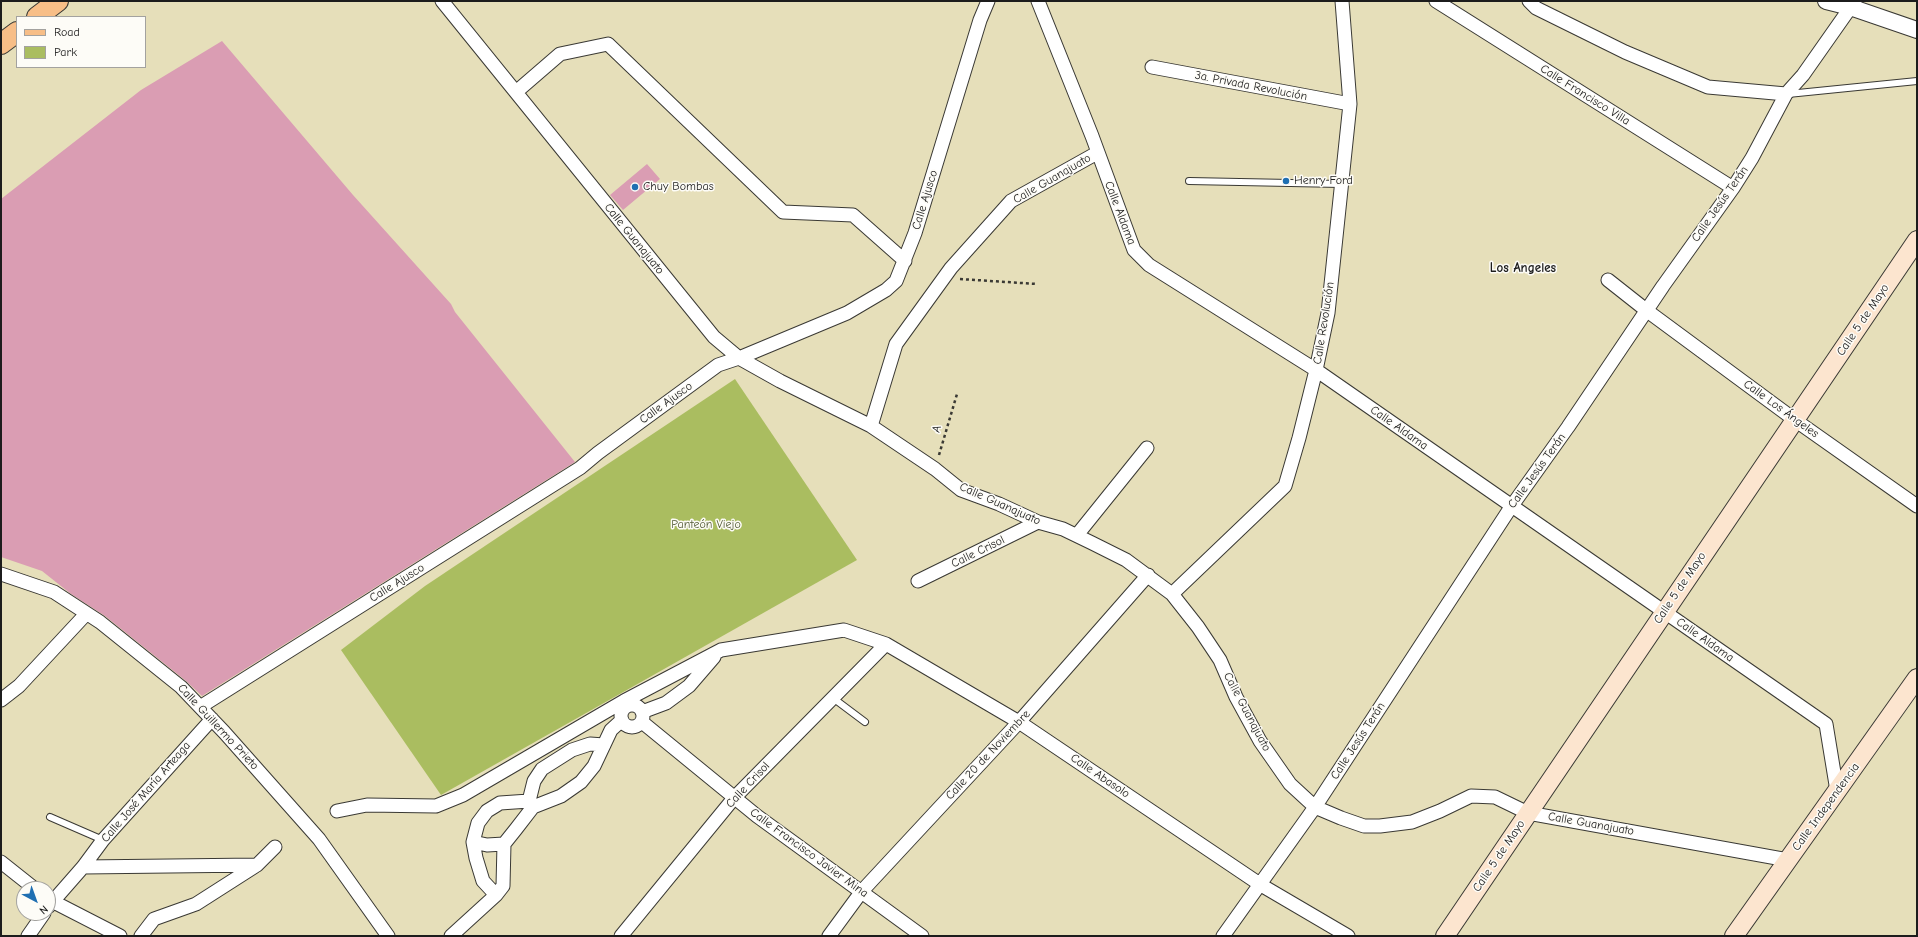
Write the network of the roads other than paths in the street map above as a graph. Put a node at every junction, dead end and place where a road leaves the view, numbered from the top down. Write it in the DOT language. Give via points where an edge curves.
graph roads {
  1 [pos="58,1"];
  2 [pos="442,1"];
  3 [pos="988,1"];
  4 [pos="1038,1"];
  5 [pos="1342,1"];
  6 [pos="1436,1"];
  7 [pos="1529,1"];
  8 [pos="1826,1"];
  9 [pos="1852,4"];
  10 [pos="38,16"];
  11 [pos="1917,30"];
  12 [pos="16,33"];
  13 [pos="1,44"];
  14 [pos="1152,67"];
  15 [pos="1917,81"];
  16 [pos="516,92"];
  17 [pos="1786,94"];
  18 [pos="1350,104"];
  19 [pos="1097,153"];
  20 [pos="1189,181"];
  21 [pos="1341,184"];
  22 [pos="1733,188"];
  23 [pos="1917,240"];
  24 [pos="905,261"];
  25 [pos="1608,280"];
  26 [pos="1646,310"];
  27 [pos="739,358"];
  28 [pos="1316,370"];
  29 [pos="1796,420"];
  30 [pos="871,426"];
  31 [pos="1146,448"];
  32 [pos="1917,506"];
  33 [pos="1511,507"];
  34 [pos="1038,522"];
  35 [pos="1077,535"];
  36 [pos="1,574"];
  37 [pos="1148,575"];
  38 [pos="918,581"];
  39 [pos="1172,594"];
  40 [pos="1664,612"];
  41 [pos="86,614"];
  42 [pos="886,644"];
  43 [pos="721,650"];
  44 [pos="1917,678"];
  45 [pos="832,698"];
  46 [pos="2,703"];
  47 [pos="200,707"];
  48 [pos="642,717"];
  49 [pos="212,718"];
  50 [pos="622,720"];
  51 [pos="865,722"];
  52 [pos="1019,722"];
  53 [pos="604,745"];
  54 [pos="1837,791"];
  55 [pos="734,798"];
  56 [pos="531,804"];
  57 [pos="1315,807"];
  58 [pos="337,811"];
  59 [pos="1528,813"];
  60 [pos="50,817"];
  61 [pos="103,840"];
  62 [pos="473,842"];
  63 [pos="504,844"];
  64 [pos="276,847"];
  65 [pos="1788,860"];
  66 [pos="1,862"];
  67 [pos="257,865"];
  68 [pos="84,867"];
  69 [pos="25,881"];
  70 [pos="1261,885"];
  71 [pos="862,891"];
  72 [pos="56,896"];
  73 [pos="496,896"];
  74 [pos="56,906"];
  75 [pos="38,921"];
  76 [pos="28,936"];
  77 [pos="120,936"];
  78 [pos="141,936"];
  79 [pos="388,936"];
  80 [pos="451,936"];
  81 [pos="621,936"];
  82 [pos="829,936"];
  83 [pos="922,936"];
  84 [pos="1223,936"];
  85 [pos="1348,936"];
  86 [pos="1445,936"];
  87 [pos="1734,936"];
  1 -- 10 [label="main road"];
  2 -- 16 [label="street, Calle Guanajuato"];
  3 -- 24 [label="street, Calle Ajusco"];
  4 -- 19 [label="street, Calle Aldama"];
  5 -- 18 [label="street, Calle Revolución"];
  6 -- 22 [label="street, Calle Francisco Villa"];
  7 -- 17 [label="street" via="1536,8 1626,52 1708,87"];
  8 -- 9 [label="street"];
  9 -- 11 [label="street"];
  9 -- 17 [label="street, Calle Jesús Terán" via="1803,75"];
  12 -- 13 [label="main road"];
  14 -- 18 [label="street, 3a. Privada Revolución"];
  15 -- 17 [label="lane"];
  16 -- 24 [label="street" via="560,54 608,44 783,212 854,216"];
  16 -- 27 [label="street, Calle Guanajuato" via="714,337"];
  17 -- 22 [label="street, Calle Jesús Terán"];
  18 -- 21 [label="street, Calle Revolución"];
  19 -- 28 [label="street, Calle Aldama" via="1134,250 1149,265"];
  19 -- 30 [label="street, Calle Guanajuato" via="1011,201 944,278 896,344"];
  20 -- 21 [label="lane"];
  21 -- 28 [label="street, Calle Revolución" via="1328,313"];
  22 -- 26 [label="street, Calle Jesús Terán"];
  23 -- 29 [label="main road, Calle 5 de Mayo"];
  24 -- 27 [label="street, Calle Ajusco" via="896,281 886,290 847,313"];
  25 -- 26 [label="street, Calle Los Ángeles"];
  26 -- 29 [label="street, Calle Los Ángeles"];
  26 -- 33 [label="street, Calle Jesús Terán" via="1568,428"];
  27 -- 30 [label="street, Calle Guanajuato"];
  27 -- 47 [label="street, Calle Ajusco" via="718,365 598,452 580,468"];
  28 -- 33 [label="street, Calle Aldama"];
  28 -- 39 [label="street, Calle Revolución" via="1285,486"];
  29 -- 32 [label="street, Calle Los Ángeles"];
  29 -- 40 [label="main road, Calle 5 de Mayo"];
  30 -- 34 [label="street, Calle Guanajuato" via="935,469 961,490"];
  31 -- 35 [label="street"];
  33 -- 40 [label="street, Calle Aldama"];
  33 -- 57 [label="street, Calle Jesús Terán"];
  34 -- 35 [label="street, Calle Guanajuato"];
  34 -- 38 [label="street, Calle Crisol"];
  35 -- 37 [label="street, Calle Guanajuato" via="1126,560"];
  36 -- 41 [label="street, Calle Guillermo Prieto" via="54,592"];
  37 -- 39 [label="street, Calle Guanajuato"];
  37 -- 52 [label="street, Calle 20 de Noviembre"];
  39 -- 57 [label="street, Calle Guanajuato" via="1220,660 1236,697 1260,741 1290,784"];
  40 -- 54 [label="street, Calle Aldama" via="1826,724"];
  40 -- 59 [label="main road, Calle 5 de Mayo"];
  41 -- 46 [label="street"];
  41 -- 47 [label="street, Calle Guillermo Prieto" via="100,622 182,687"];
  42 -- 43 [label="street, Calle Abasolo" via="844,630"];
  42 -- 45 [label="street, Calle Crisol"];
  42 -- 52 [label="street, Calle Abasolo"];
  43 -- 48 [label="street" via="689,686"];
  43 -- 58 [label="street" via="624,701 463,795 436,806 367,805"];
  44 -- 54 [label="main road, Calle Independencia"];
  45 -- 51 [label="lane"];
  45 -- 55 [label="street, Calle Crisol"];
  47 -- 49 [label="street, Calle Guillermo Prieto"];
  48 -- 50 [label="street" via="637,726 631,728"];
  48 -- 50 [label="street" via="638,707 632,705 625,708 621,714"];
  48 -- 55 [label="street, Calle Francisco Javier Mina"];
  49 -- 61 [label="street, Calle José María Arteaga"];
  49 -- 79 [label="street, Calle Guillermo Prieto" via="319,839"];
  50 -- 53 [label="street" via="611,730"];
  52 -- 70 [label="street, Calle Abasolo"];
  52 -- 71 [label="street, Calle 20 de Noviembre"];
  53 -- 56 [label="street" via="594,766 581,782 561,796"];
  53 -- 56 [label="street" via="590,744 572,750 542,769 534,781"];
  54 -- 65 [label="main road, Calle Independencia"];
  55 -- 71 [label="street, Calle Francisco Javier Mina"];
  55 -- 81 [label="street, Calle Crisol"];
  56 -- 62 [label="street" via="500,803 487,811 478,823"];
  56 -- 63 [label="street"];
  57 -- 59 [label="street, Calle Guanajuato" via="1364,826 1412,822 1471,796 1495,796"];
  57 -- 70 [label="street, Calle Jesús Terán"];
  59 -- 65 [label="street, Calle Guanajuato"];
  59 -- 86 [label="main road, Calle 5 de Mayo"];
  60 -- 61 [label="lane"];
  61 -- 68 [label="street, Calle José María Arteaga"];
  62 -- 63 [label="street" via="487,845"];
  62 -- 73 [label="street" via="483,881"];
  63 -- 73 [label="street" via="503,886"];
  64 -- 67 [label="street"];
  65 -- 87 [label="main road, Calle Independencia"];
  66 -- 69 [label="street"];
  67 -- 68 [label="street"];
  67 -- 78 [label="street" via="196,904 154,919"];
  68 -- 72 [label="street, Calle José María Arteaga"];
  70 -- 84 [label="street, Calle Jesús Terán"];
  70 -- 85 [label="street, Calle Abasolo"];
  71 -- 82 [label="street, Calle 20 de Noviembre"];
  71 -- 83 [label="street, Calle Francisco Javier Mina"];
  73 -- 80 [label="street"];
  74 -- 77 [label="street"];
  75 -- 76 [label="street"];
}
